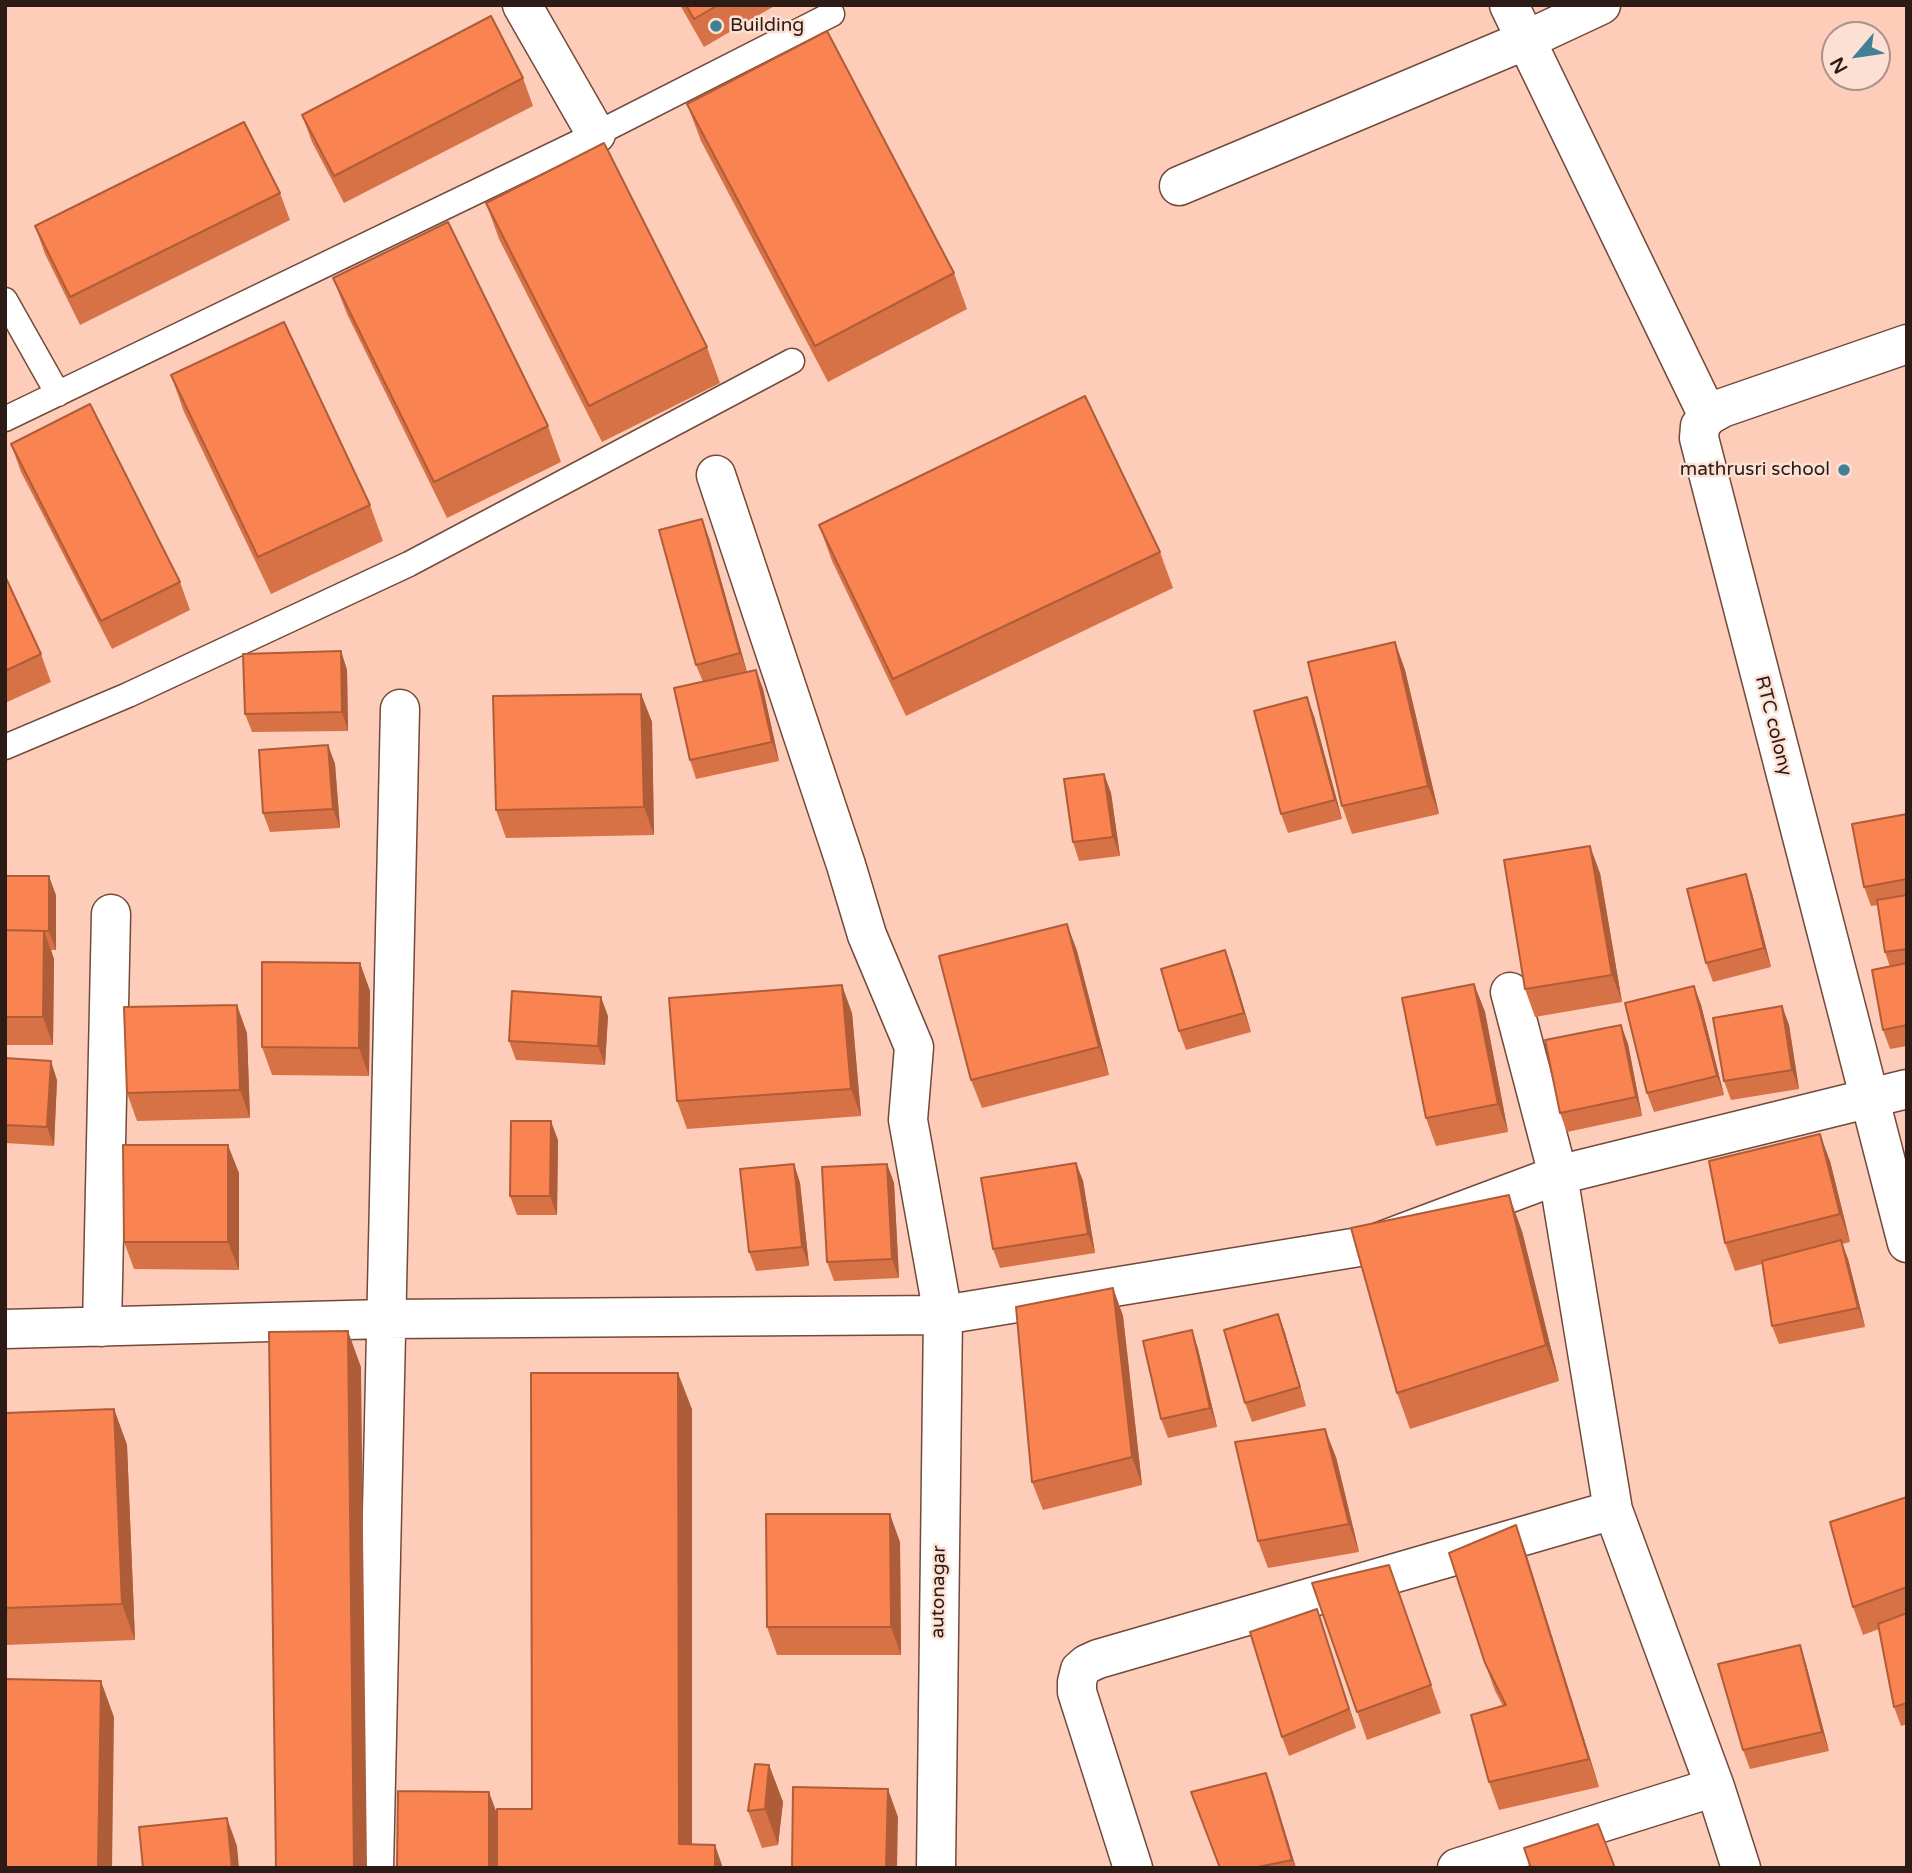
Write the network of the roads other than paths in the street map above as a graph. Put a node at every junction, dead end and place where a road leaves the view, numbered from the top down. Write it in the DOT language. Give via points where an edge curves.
graph roads {
  1 [pos="522,5"];
  2 [pos="1509,5"];
  3 [pos="1601,5"];
  4 [pos="832,14"];
  5 [pos="1526,40"];
  6 [pos="596,134"];
  7 [pos="1179,186"];
  8 [pos="5,300"];
  9 [pos="1907,344"];
  10 [pos="792,361"];
  11 [pos="58,394"];
  12 [pos="1708,416"];
  13 [pos="5,419"];
  14 [pos="716,475"];
  15 [pos="400,709"];
  16 [pos="5,747"];
  17 [pos="111,914"];
  18 [pos="1510,992"];
  19 [pos="1907,1089"];
  20 [pos="1867,1097"];
  21 [pos="1558,1175"];
  22 [pos="1907,1243"];
  23 [pos="943,1315"];
  24 [pos="385,1319"];
  25 [pos="102,1326"];
  26 [pos="5,1329"];
  27 [pos="1613,1510"];
  28 [pos="1715,1787"];
  29 [pos="374,1868"];
  30 [pos="936,1868"];
  31 [pos="1133,1868"];
  32 [pos="1457,1868"];
  33 [pos="1741,1868"];
  1 -- 6 [label="street"];
  2 -- 5 [label="street"];
  3 -- 5 [label="street"];
  4 -- 6 [label="lane"];
  5 -- 7 [label="street"];
  5 -- 12 [label="street"];
  6 -- 11 [label="lane"];
  8 -- 11 [label="lane"];
  9 -- 12 [label="street"];
  10 -- 16 [label="lane" via="410,564"];
  11 -- 13 [label="lane"];
  12 -- 20 [label="street, RTC colony" via="1700,426 1699,438"];
  14 -- 23 [label="street, autonagar" via="867,935 914,1047 908,1119"];
  15 -- 24 [label="street"];
  17 -- 25 [label="street"];
  18 -- 21 [label="street"];
  19 -- 20 [label="street"];
  20 -- 21 [label="street"];
  20 -- 22 [label="street, RTC colony"];
  21 -- 23 [label="street" via="1371,1245"];
  21 -- 27 [label="street"];
  23 -- 24 [label="street"];
  23 -- 30 [label="street, autonagar"];
  24 -- 25 [label="street"];
  24 -- 29 [label="street"];
  25 -- 26 [label="street"];
  27 -- 28 [label="street"];
  27 -- 31 [label="street" via="1087,1664 1080,1670 1077,1692"];
  28 -- 32 [label="street"];
  28 -- 33 [label="street"];
}
